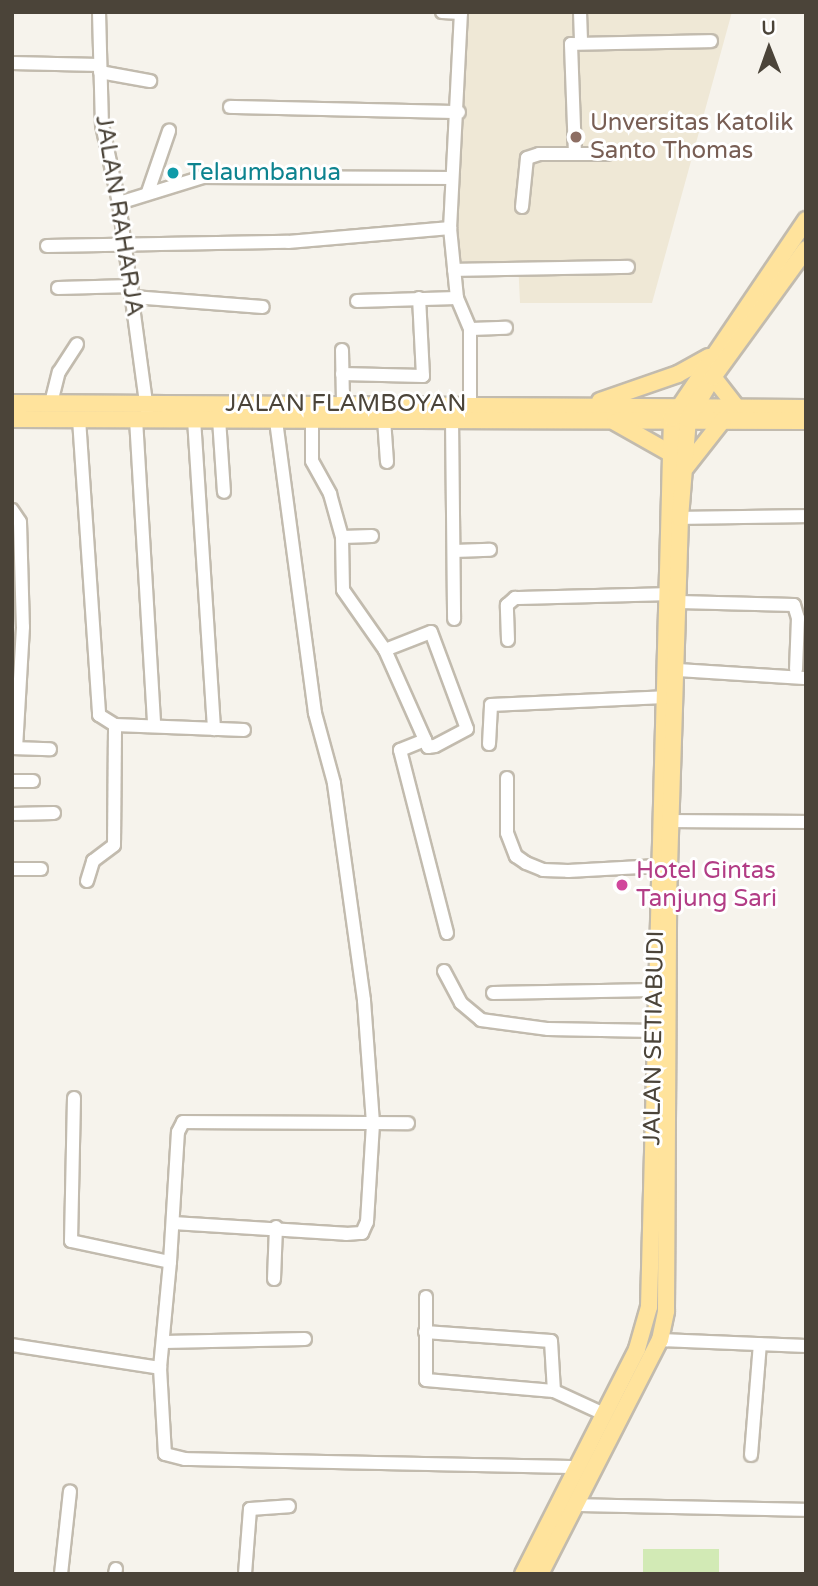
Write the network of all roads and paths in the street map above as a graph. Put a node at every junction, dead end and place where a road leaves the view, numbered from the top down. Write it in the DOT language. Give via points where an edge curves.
graph roads {
  1 [pos="99,12"];
  2 [pos="442,12"];
  3 [pos="461,12"];
  4 [pos="580,12"];
  5 [pos="711,41"];
  6 [pos="581,43"];
  7 [pos="12,63"];
  8 [pos="100,68"];
  9 [pos="150,81"];
  10 [pos="230,107"];
  11 [pos="459,112"];
  12 [pos="169,131"];
  13 [pos="575,154"];
  14 [pos="607,154"];
  15 [pos="450,178"];
  16 [pos="148,192"];
  17 [pos="119,202"];
  18 [pos="522,207"];
  19 [pos="806,220"];
  20 [pos="450,228"];
  21 [pos="124,245"];
  22 [pos="47,246"];
  23 [pos="806,249"];
  24 [pos="777,260"];
  25 [pos="628,267"];
  26 [pos="793,269"];
  27 [pos="454,270"];
  28 [pos="58,288"];
  29 [pos="133,292"];
  30 [pos="419,298"];
  31 [pos="457,298"];
  32 [pos="357,301"];
  33 [pos="263,307"];
  34 [pos="506,328"];
  35 [pos="470,329"];
  36 [pos="77,344"];
  37 [pos="342,350"];
  38 [pos="712,356"];
  39 [pos="342,374"];
  40 [pos="713,377"];
  41 [pos="12,403"];
  42 [pos="51,403"];
  43 [pos="343,404"];
  44 [pos="470,405"];
  45 [pos="587,405"];
  46 [pos="736,406"];
  47 [pos="806,408"];
  48 [pos="514,412"];
  49 [pos="684,412"];
  50 [pos="143,414"];
  51 [pos="452,418"];
  52 [pos="607,418"];
  53 [pos="12,419"];
  54 [pos="79,419"];
  55 [pos="194,419"];
  56 [pos="219,419"];
  57 [pos="276,419"];
  58 [pos="312,419"];
  59 [pos="384,419"];
  60 [pos="723,419"];
  61 [pos="806,421"];
  62 [pos="670,453"];
  63 [pos="387,462"];
  64 [pos="684,471"];
  65 [pos="225,492"];
  66 [pos="12,510"];
  67 [pos="806,516"];
  68 [pos="680,518"];
  69 [pos="372,536"];
  70 [pos="342,537"];
  71 [pos="490,550"];
  72 [pos="454,551"];
  73 [pos="672,598"];
  74 [pos="454,619"];
  75 [pos="508,640"];
  76 [pos="385,650"];
  77 [pos="678,670"];
  78 [pos="800,673"];
  79 [pos="664,697"];
  80 [pos="116,725"];
  81 [pos="154,725"];
  82 [pos="214,729"];
  83 [pos="243,730"];
  84 [pos="425,740"];
  85 [pos="489,744"];
  86 [pos="14,748"];
  87 [pos="50,750"];
  88 [pos="507,778"];
  89 [pos="12,781"];
  90 [pos="33,781"];
  91 [pos="54,813"];
  92 [pos="12,814"];
  93 [pos="672,821"];
  94 [pos="806,822"];
  95 [pos="659,866"];
  96 [pos="12,869"];
  97 [pos="41,869"];
  98 [pos="87,881"];
  99 [pos="447,933"];
  100 [pos="444,971"];
  101 [pos="654,990"];
  102 [pos="493,993"];
  103 [pos="655,1031"];
  104 [pos="74,1098"];
  105 [pos="373,1123"];
  106 [pos="408,1123"];
  107 [pos="173,1223"];
  108 [pos="276,1227"];
  109 [pos="170,1262"];
  110 [pos="274,1279"];
  111 [pos="426,1297"];
  112 [pos="425,1332"];
  113 [pos="305,1339"];
  114 [pos="660,1340"];
  115 [pos="164,1342"];
  116 [pos="760,1344"];
  117 [pos="12,1345"];
  118 [pos="806,1346"];
  119 [pos="160,1368"];
  120 [pos="554,1391"];
  121 [pos="604,1414"];
  122 [pos="751,1455"];
  123 [pos="577,1467"];
  124 [pos="70,1490"];
  125 [pos="574,1505"];
  126 [pos="289,1506"];
  127 [pos="806,1510"];
  128 [pos="61,1574"];
  129 [pos="244,1574"];
  130 [pos="523,1574"];
  131 [pos="540,1574"];
  1 -- 8 [label="street, JALAN RAHARJA"];
  2 -- 3 [label="street"];
  3 -- 11 [label="street"];
  4 -- 6 [label="street"];
  5 -- 6 [label="street"];
  6 -- 13 [label="street" via="570,46"];
  7 -- 8 [label="street"];
  8 -- 9 [label="street"];
  8 -- 17 [label="street, JALAN RAHARJA" via="102,125"];
  10 -- 11 [label="street"];
  11 -- 15 [label="street"];
  12 -- 16 [label="street"];
  13 -- 14 [label="street"];
  13 -- 18 [label="street" via="527,158"];
  15 -- 16 [label="street" via="204,177"];
  15 -- 20 [label="street"];
  16 -- 17 [label="street"];
  17 -- 21 [label="street, JALAN RAHARJA"];
  19 -- 24 [label="main road, JALAN SETIABUDI"];
  20 -- 21 [label="street" via="288,242"];
  20 -- 27 [label="street"];
  21 -- 22 [label="street"];
  21 -- 29 [label="street, JALAN RAHARJA"];
  23 -- 26 [label="main road, JALAN SETIABUDI"];
  24 -- 26 [label="main road"];
  24 -- 38 [label="main road, JALAN SETIABUDI"];
  25 -- 27 [label="street"];
  26 -- 40 [label="main road, JALAN SETIABUDI"];
  27 -- 31 [label="street"];
  28 -- 29 [label="street"];
  29 -- 33 [label="street"];
  29 -- 50 [label="street, JALAN RAHARJA"];
  30 -- 31 [label="street"];
  30 -- 32 [label="street"];
  30 -- 39 [label="street" via="423,376"];
  31 -- 35 [label="street"];
  34 -- 35 [label="street"];
  35 -- 44 [label="street"];
  36 -- 42 [label="street" via="59,372"];
  37 -- 39 [label="street"];
  38 -- 45 [label="main road" via="658,382"];
  38 -- 49 [label="main road, JALAN SETIABUDI"];
  39 -- 43 [label="street"];
  40 -- 46 [label="main road"];
  40 -- 49 [label="main road, JALAN SETIABUDI"];
  41 -- 42 [label="main road, JALAN FLAMBOYAN"];
  42 -- 50 [label="main road, JALAN FLAMBOYAN"];
  43 -- 44 [label="main road, JALAN FLAMBOYAN"];
  43 -- 50 [label="main road, JALAN FLAMBOYAN"];
  44 -- 48 [label="main road, JALAN FLAMBOYAN"];
  45 -- 48 [label="main road, JALAN FLAMBOYAN"];
  45 -- 49 [label="main road, JALAN FLAMBOYAN"];
  46 -- 47 [label="main road"];
  46 -- 49 [label="main road"];
  48 -- 51 [label="main road, JALAN FLAMBOYAN"];
  48 -- 52 [label="main road, JALAN FLAMBOYAN"];
  49 -- 52 [label="main road, JALAN FLAMBOYAN"];
  49 -- 60 [label="main road"];
  49 -- 62 [label="main road, JALAN SETIABUDI"];
  49 -- 64 [label="main road, JALAN SETIABUDI"];
  50 -- 54 [label="main road, JALAN FLAMBOYAN"];
  50 -- 55 [label="main road, JALAN FLAMBOYAN"];
  50 -- 81 [label="street, JALAN RAHARJA"];
  51 -- 59 [label="main road, JALAN FLAMBOYAN"];
  51 -- 72 [label="street"];
  52 -- 62 [label="main road"];
  53 -- 54 [label="main road, JALAN FLAMBOYAN"];
  54 -- 80 [label="street" via="97,712"];
  55 -- 56 [label="main road, JALAN FLAMBOYAN"];
  55 -- 82 [label="street"];
  56 -- 57 [label="main road, JALAN FLAMBOYAN"];
  56 -- 65 [label="street"];
  57 -- 58 [label="main road, JALAN FLAMBOYAN"];
  57 -- 105 [label="street" via="316,713 334,783 365,1000"];
  58 -- 59 [label="main road, JALAN FLAMBOYAN"];
  58 -- 70 [label="street" via="312,461 330,494"];
  59 -- 63 [label="street"];
  60 -- 61 [label="main road"];
  60 -- 64 [label="main road"];
  62 -- 73 [label="main road, JALAN SETIABUDI"];
  64 -- 68 [label="main road, JALAN SETIABUDI"];
  66 -- 86 [label="street" via="20,522 23,627"];
  67 -- 68 [label="street"];
  68 -- 73 [label="main road, JALAN SETIABUDI"];
  69 -- 70 [label="street"];
  70 -- 76 [label="street" via="343,590"];
  71 -- 72 [label="street"];
  72 -- 74 [label="street"];
  73 -- 75 [label="street" via="515,598 507,605"];
  73 -- 77 [label="main road, JALAN SETIABUDI"];
  73 -- 78 [label="street" via="794,606 799,618"];
  73 -- 79 [label="main road, JALAN SETIABUDI"];
  76 -- 84 [label="street"];
  76 -- 84 [label="street" via="431,632 467,729 435,746 428,747"];
  77 -- 78 [label="street"];
  77 -- 93 [label="main road, JALAN SETIABUDI"];
  79 -- 85 [label="street" via="491,705"];
  79 -- 95 [label="main road, JALAN SETIABUDI"];
  80 -- 81 [label="street"];
  80 -- 98 [label="street" via="114,845 93,861"];
  81 -- 82 [label="street"];
  82 -- 83 [label="street"];
  84 -- 99 [label="street" via="400,750"];
  86 -- 87 [label="street"];
  88 -- 95 [label="street" via="507,833 516,856 526,863 543,870 568,871"];
  89 -- 90 [label="street"];
  91 -- 92 [label="street"];
  93 -- 94 [label="street"];
  93 -- 114 [label="main road, JALAN SETIABUDI" via="666,1311"];
  95 -- 101 [label="main road, JALAN SETIABUDI"];
  96 -- 97 [label="street"];
  100 -- 103 [label="street" via="461,1003 481,1020 548,1029"];
  101 -- 102 [label="street"];
  101 -- 103 [label="main road, JALAN SETIABUDI"];
  103 -- 121 [label="main road, JALAN SETIABUDI" via="649,1307 644,1331"];
  104 -- 109 [label="street" via="70,1238 77,1244"];
  105 -- 106 [label="street"];
  105 -- 107 [label="street" via="183,1122 178,1132"];
  105 -- 108 [label="street" via="367,1222 362,1233"];
  107 -- 108 [label="street"];
  107 -- 109 [label="street"];
  108 -- 110 [label="street"];
  109 -- 115 [label="street"];
  111 -- 112 [label="street"];
  112 -- 120 [label="street" via="551,1341"];
  112 -- 120 [label="street" via="426,1380"];
  113 -- 115 [label="street"];
  114 -- 116 [label="street"];
  114 -- 125 [label="main road, JALAN SETIABUDI"];
  115 -- 119 [label="street"];
  116 -- 118 [label="street"];
  116 -- 122 [label="street"];
  117 -- 119 [label="street"];
  119 -- 123 [label="street" via="162,1449 171,1457"];
  120 -- 121 [label="street"];
  121 -- 123 [label="main road, JALAN SETIABUDI"];
  123 -- 130 [label="main road, JALAN SETIABUDI"];
  124 -- 128 [label="street"];
  125 -- 127 [label="street"];
  125 -- 131 [label="main road, JALAN SETIABUDI"];
  126 -- 129 [label="street" via="250,1509"];
}
